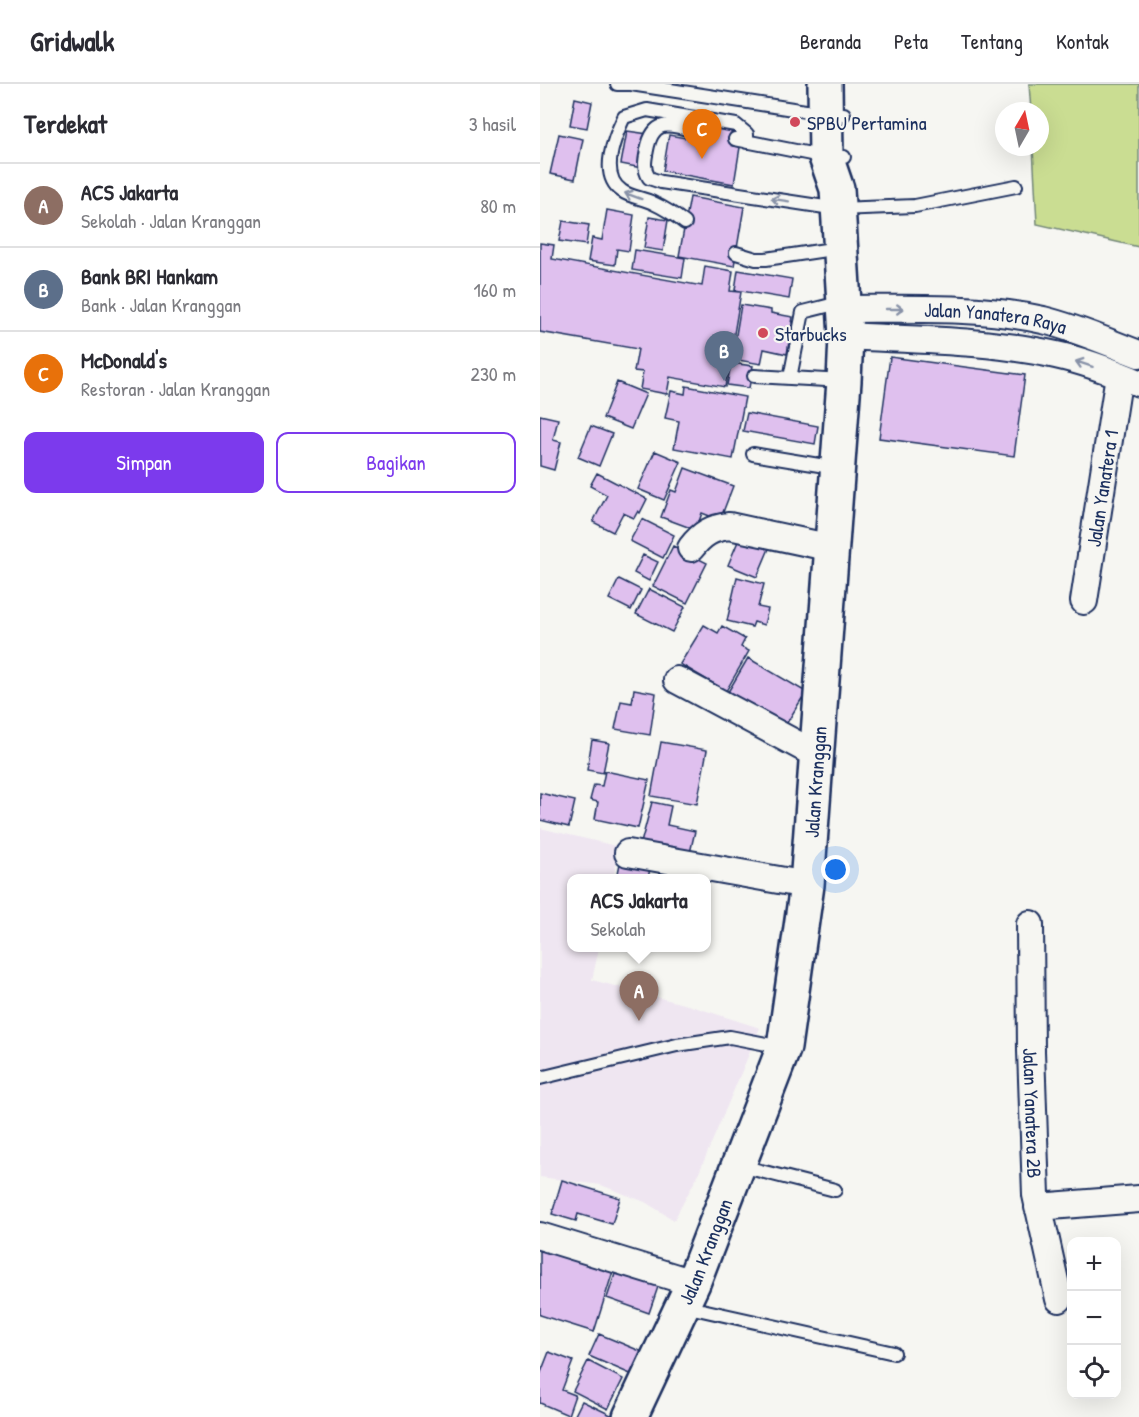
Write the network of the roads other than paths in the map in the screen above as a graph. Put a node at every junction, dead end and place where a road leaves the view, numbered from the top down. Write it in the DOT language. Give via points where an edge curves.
graph roads {
  1 [pos="617,84"];
  2 [pos="834,99"];
  3 [pos="703,133"];
  4 [pos="835,157"];
  5 [pos="1016,186"];
  6 [pos="837,199"];
  7 [pos="685,223"];
  8 [pos="840,248"];
  9 [pos="736,253"];
  10 [pos="984,313"];
  11 [pos="845,316"];
  12 [pos="979,344"];
  13 [pos="1139,354"];
  14 [pos="754,376"];
  15 [pos="790,378"];
  16 [pos="1129,379"];
  17 [pos="844,381"];
  18 [pos="753,453"];
  19 [pos="838,468"];
  20 [pos="691,548"];
  21 [pos="832,548"];
  22 [pos="1084,601"];
  23 [pos="677,680"];
  24 [pos="817,755"];
  25 [pos="628,853"];
  26 [pos="807,885"];
  27 [pos="1030,924"];
  28 [pos="784,1047"];
  29 [pos="540,1078"];
  30 [pos="740,1166"];
  31 [pos="835,1190"];
  32 [pos="1139,1199"];
  33 [pos="1038,1208"];
  34 [pos="540,1236"];
  35 [pos="688,1295"];
  36 [pos="1059,1299"];
  37 [pos="894,1353"];
  38 [pos="630,1417"];
  1 -- 2 [label="lane"];
  2 -- 4 [label="main road, Jalan Kranggan"];
  6 -- 3 [label="lane, one-way" via="649,178 644,166 655,130 667,126"];
  4 -- 6 [label="main road, Jalan Kranggan"];
  7 -- 4 [label="lane, one-way" via="652,202 622,192 614,183 610,168 613,140 624,117 647,110 736,125 747,134 741,140"];
  5 -- 6 [label="lane" via="915,206"];
  6 -- 8 [label="main road, Jalan Kranggan"];
  8 -- 9 [label="lane" via="766,259"];
  8 -- 11 [label="main road, Jalan Kranggan"];
  11 -- 10 [label="street, Jalan Yanatera Raya, one-way" via="946,309"];
  10 -- 12 [label="street"];
  10 -- 13 [label="street, Jalan Yanatera Raya" via="1065,326"];
  11 -- 12 [label="street, Jalan Yanatera Raya"];
  11 -- 15 [label="lane" via="803,312"];
  11 -- 17 [label="main road, Jalan Kranggan"];
  16 -- 12 [label="street, Jalan Yanatera Raya, one-way" via="1058,356"];
  14 -- 15 [label="lane"];
  15 -- 17 [label="lane"];
  16 -- 22 [label="street, Jalan Yanatera 1"];
  17 -- 19 [label="main road, Jalan Kranggan"];
  18 -- 19 [label="lane"];
  19 -- 21 [label="main road, Jalan Kranggan"];
  20 -- 21 [label="street" via="703,533 729,526"];
  21 -- 24 [label="main road, Jalan Kranggan"];
  23 -- 24 [label="street"];
  24 -- 26 [label="main road, Jalan Kranggan"];
  25 -- 26 [label="street"];
  26 -- 28 [label="main road, Jalan Kranggan"];
  27 -- 33 [label="street, Jalan Yanatera 2B"];
  28 -- 29 [label="lane" via="730,1037 677,1045"];
  28 -- 30 [label="main road, Jalan Kranggan"];
  30 -- 31 [label="lane"];
  30 -- 35 [label="main road, Jalan Kranggan"];
  32 -- 33 [label="street"];
  33 -- 36 [label="street, Jalan Yanatera 2B"];
  34 -- 35 [label="street"];
  35 -- 37 [label="lane"];
  35 -- 38 [label="main road, Jalan Kranggan"];
}
